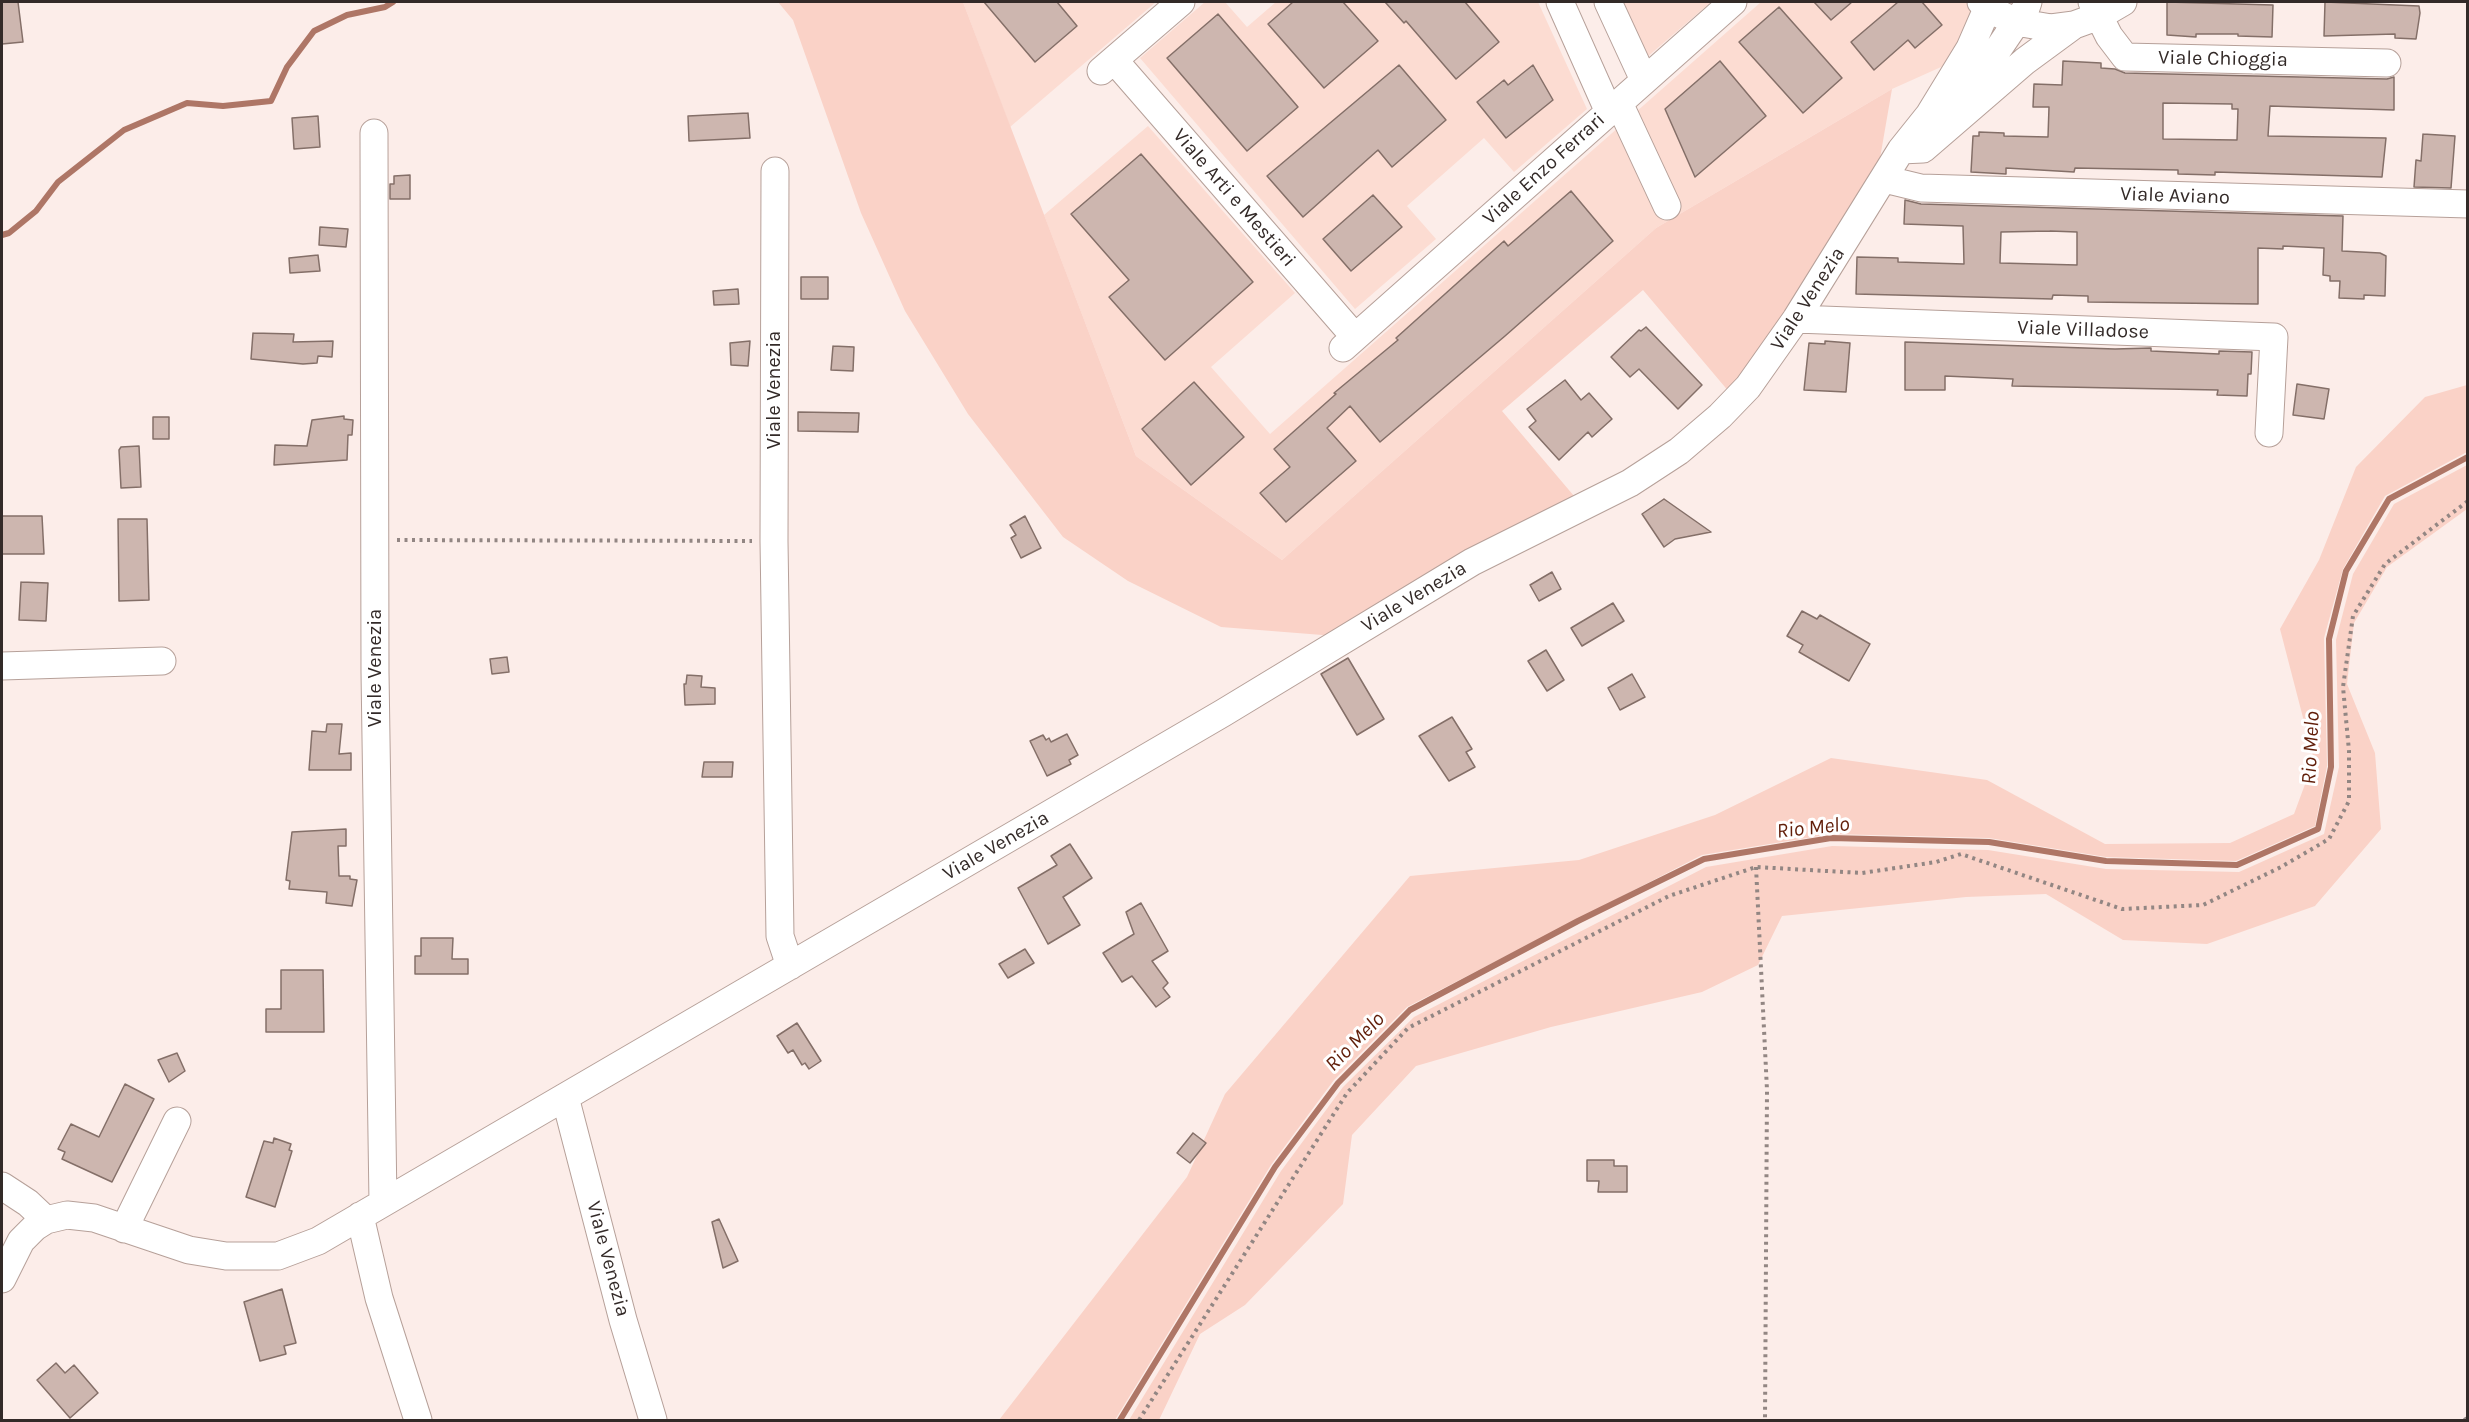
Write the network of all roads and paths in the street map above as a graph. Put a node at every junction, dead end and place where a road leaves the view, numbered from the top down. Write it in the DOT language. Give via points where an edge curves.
graph roads {
  1 [pos="1181,2"];
  2 [pos="1560,2"];
  3 [pos="1608,2"];
  4 [pos="1733,2"];
  5 [pos="2123,2"];
  6 [pos="1986,4"];
  7 [pos="2022,12"];
  8 [pos="2079,18"];
  9 [pos="2387,63"];
  10 [pos="1986,67"];
  11 [pos="1644,80"];
  12 [pos="1614,107"];
  13 [pos="1929,115"];
  14 [pos="374,133"];
  15 [pos="1901,150"];
  16 [pos="775,171"];
  17 [pos="1884,179"];
  18 [pos="2468,204"];
  19 [pos="1667,206"];
  20 [pos="1796,319"];
  21 [pos="1349,342"];
  22 [pos="2269,433"];
  23 [pos="2468,501"];
  24 [pos="375,540"];
  25 [pos="774,541"];
  26 [pos="162,661"];
  27 [pos="2,666"];
  28 [pos="1756,867"];
  29 [pos="790,966"];
  30 [pos="565,1097"];
  31 [pos="177,1121"];
  32 [pos="2,1186"];
  33 [pos="383,1202"];
  34 [pos="360,1216"];
  35 [pos="46,1220"];
  36 [pos="124,1228"];
  37 [pos="2,1279"];
  38 [pos="417,1420"];
  39 [pos="653,1420"];
  40 [pos="1140,1420"];
  41 [pos="1765,1420"];
  1 -- 21 [label="street, Viale Arti e Mestieri" via="1108,65"];
  2 -- 12 [label="street"];
  3 -- 11 [label="street"];
  4 -- 11 [label="street, Viale Enzo Ferrari"];
  5 -- 8 [label="street, Viale Venezia"];
  6 -- 7 [label="street, Viale Venezia"];
  6 -- 13 [label="street, Viale Venezia" via="1970,48"];
  7 -- 8 [label="street, Viale Venezia"];
  7 -- 10 [label="street, Viale Venezia"];
  8 -- 9 [label="street, Viale Chioggia" via="2109,36 2125,57"];
  8 -- 10 [label="street, Viale Venezia"];
  8 -- 15 [label="street" via="1923,149"];
  10 -- 13 [label="street, Viale Venezia"];
  11 -- 12 [label="street, Viale Enzo Ferrari"];
  12 -- 19 [label="street"];
  12 -- 21 [label="street, Viale Enzo Ferrari" via="1482,212"];
  13 -- 15 [label="street, Viale Venezia"];
  14 -- 24 [label="street, Viale Venezia"];
  15 -- 17 [label="street, Viale Venezia"];
  16 -- 25 [label="street, Viale Venezia"];
  17 -- 18 [label="street, Viale Aviano" via="1921,188"];
  17 -- 20 [label="street, Viale Venezia"];
  20 -- 22 [label="street, Viale Villadose" via="2274,337"];
  20 -- 29 [label="street, Viale Venezia" via="1748,387 1720,416 1679,451 1630,483 1472,562 1223,713"];
  23 -- 28 [label="path" via="2385,564 2353,616 2343,687 2349,801 2329,839 2281,867 2203,905 2122,909 1961,854 1936,862 1862,873"];
  24 -- 25 [label="path"];
  24 -- 33 [label="street, Viale Venezia"];
  25 -- 29 [label="street, Viale Venezia" via="780,936"];
  26 -- 27 [label="street"];
  28 -- 40 [label="path" via="1670,896 1408,1028 1347,1092"];
  28 -- 41 [label="path" via="1767,1090"];
  29 -- 30 [label="street, Viale Venezia"];
  30 -- 33 [label="street, Viale Venezia"];
  30 -- 39 [label="street, Viale Venezia"];
  31 -- 36 [label="street"];
  32 -- 35 [label="street"];
  33 -- 34 [label="street, Viale Venezia"];
  34 -- 36 [label="street, Viale Venezia" via="318,1241 278,1256 256,1258 189,1250"];
  34 -- 38 [label="street" via="379,1298"];
  35 -- 36 [label="street, Viale Venezia" via="67,1215 94,1218"];
  35 -- 37 [label="street" via="21,1241"];
}
